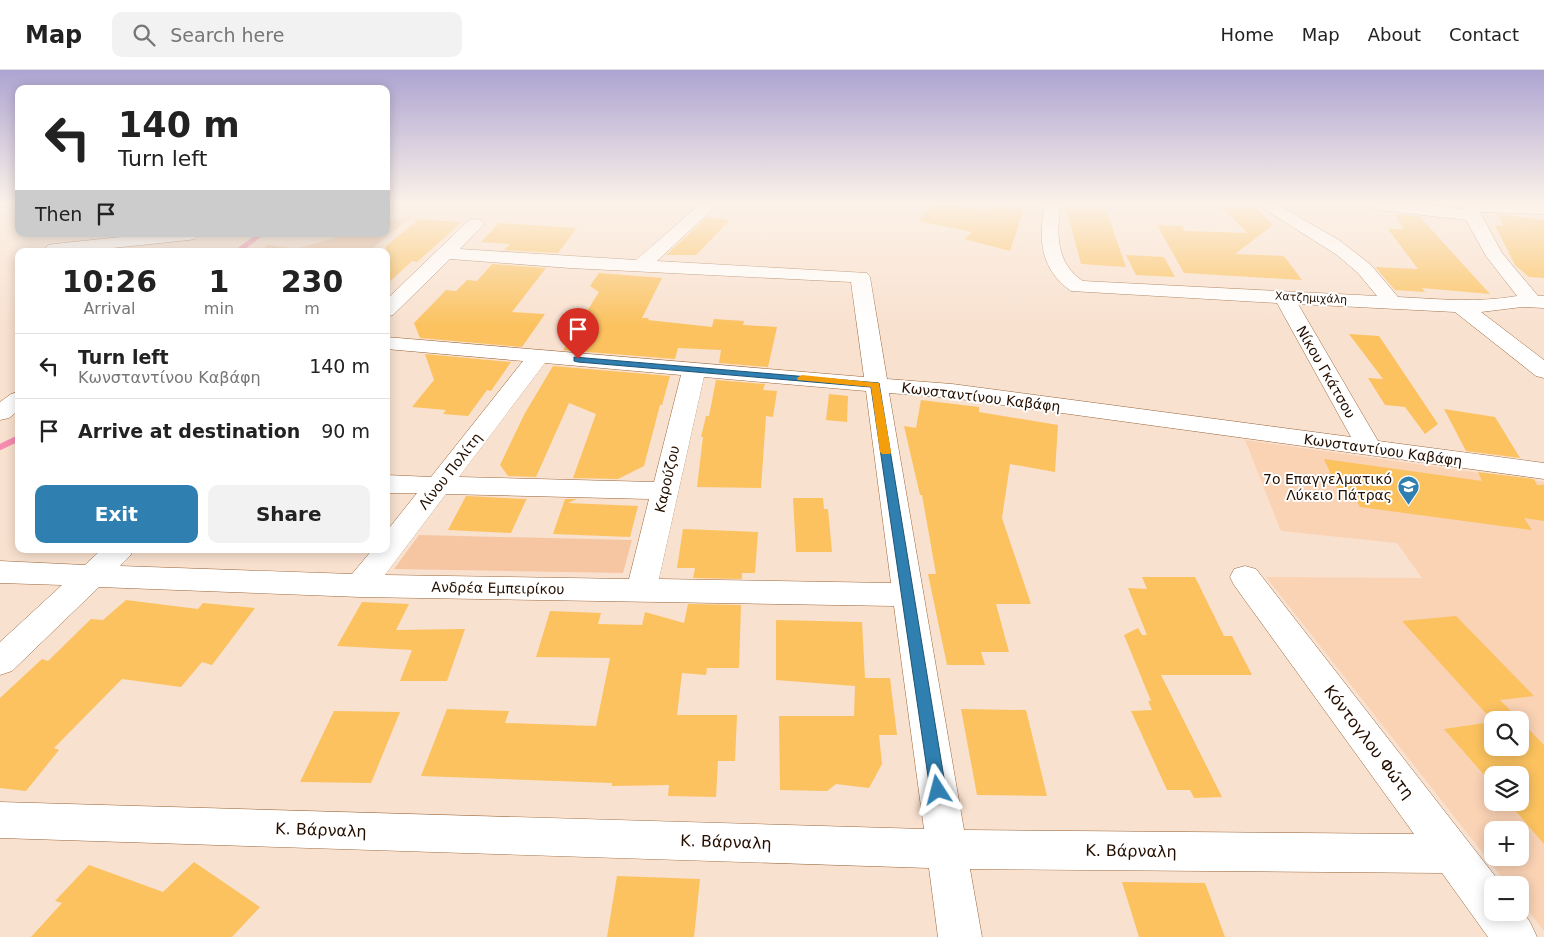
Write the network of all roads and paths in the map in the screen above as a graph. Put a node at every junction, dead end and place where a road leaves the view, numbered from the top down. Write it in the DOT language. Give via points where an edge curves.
graph roads {
  1 [pos="95,244"];
  2 [pos="455,244"];
  3 [pos="664,244"];
  4 [pos="1050,244"];
  5 [pos="1334,244"];
  6 [pos="1488,244"];
  7 [pos="63,248"];
  8 [pos="446,253"];
  9 [pos="640,266"];
  10 [pos="1283,296"];
  11 [pos="1538,301"];
  12 [pos="1392,302"];
  13 [pos="390,306"];
  14 [pos="1460,306"];
  15 [pos="390,343"];
  16 [pos="539,356"];
  17 [pos="694,369"];
  18 [pos="1544,371"];
  19 [pos="875,385"];
  20 [pos="15,403"];
  21 [pos="0,413"];
  22 [pos="1370,448"];
  23 [pos="1544,471"];
  24 [pos="390,484"];
  25 [pos="439,486"];
  26 [pos="665,491"];
  27 [pos="390,548"];
  28 [pos="115,553"];
  29 [pos="386,553"];
  30 [pos="0,572"];
  31 [pos="88,577"];
  32 [pos="1245,577"];
  33 [pos="360,586"];
  34 [pos="640,590"];
  35 [pos="908,595"];
  36 [pos="0,662"];
  37 [pos="0,820"];
  38 [pos="947,849"];
  39 [pos="1452,854"];
  40 [pos="1484,896"];
  41 [pos="1503,921"];
  42 [pos="960,937"];
  43 [pos="1515,937"];
  1 -- 7 [label="street"];
  2 -- 8 [label="street"];
  3 -- 9 [label="street"];
  4 -- 10 [label="street, Χατζημιχάλη" via="1062,272 1070,283 1078,287"];
  5 -- 12 [label="street" via="1355,260"];
  6 -- 11 [label="street" via="1494,257"];
  8 -- 9 [label="street"];
  8 -- 13 [label="street"];
  9 -- 19 [label="street" via="860,277"];
  10 -- 12 [label="street, Χατζημιχάλη"];
  10 -- 22 [label="street, Νίκου Γκάτσου"];
  11 -- 14 [label="street, Χατζημιχάλη"];
  12 -- 14 [label="street, Χατζημιχάλη"];
  14 -- 18 [label="street"];
  15 -- 16 [label="street, Κωνσταντίνου Καβάφη"];
  16 -- 17 [label="street, Κωνσταντίνου Καβάφη"];
  16 -- 25 [label="street, Λίνου Πολίτη"];
  17 -- 19 [label="street, Κωνσταντίνου Καβάφη"];
  17 -- 26 [label="street, Καρούζου"];
  19 -- 22 [label="street, Κωνσταντίνου Καβάφη" via="952,392"];
  19 -- 35 [label="street"];
  20 -- 21 [label="street"];
  22 -- 23 [label="street, Κωνσταντίνου Καβάφη"];
  24 -- 25 [label="street"];
  25 -- 26 [label="street"];
  25 -- 27 [label="street, Λίνου Πολίτη"];
  26 -- 34 [label="street, Καρούζου"];
  28 -- 31 [label="street"];
  29 -- 33 [label="street, Λίνου Πολίτη"];
  30 -- 31 [label="street, Ανδρέα Εμπειρίκου"];
  31 -- 33 [label="street, Ανδρέα Εμπειρίκου"];
  31 -- 36 [label="street"];
  32 -- 39 [label="street, Κόντογλου Φώτη"];
  33 -- 34 [label="street, Ανδρέα Εμπειρίκου"];
  34 -- 35 [label="street, Ανδρέα Εμπειρίκου"];
  35 -- 38 [label="street"];
  37 -- 38 [label="street, Κ. Βάρναλη"];
  38 -- 39 [label="street, Κ. Βάρναλη"];
  38 -- 42 [label="street"];
  39 -- 40 [label="street, Κόντογλου Φώτη"];
  41 -- 43 [label="street"];
}
